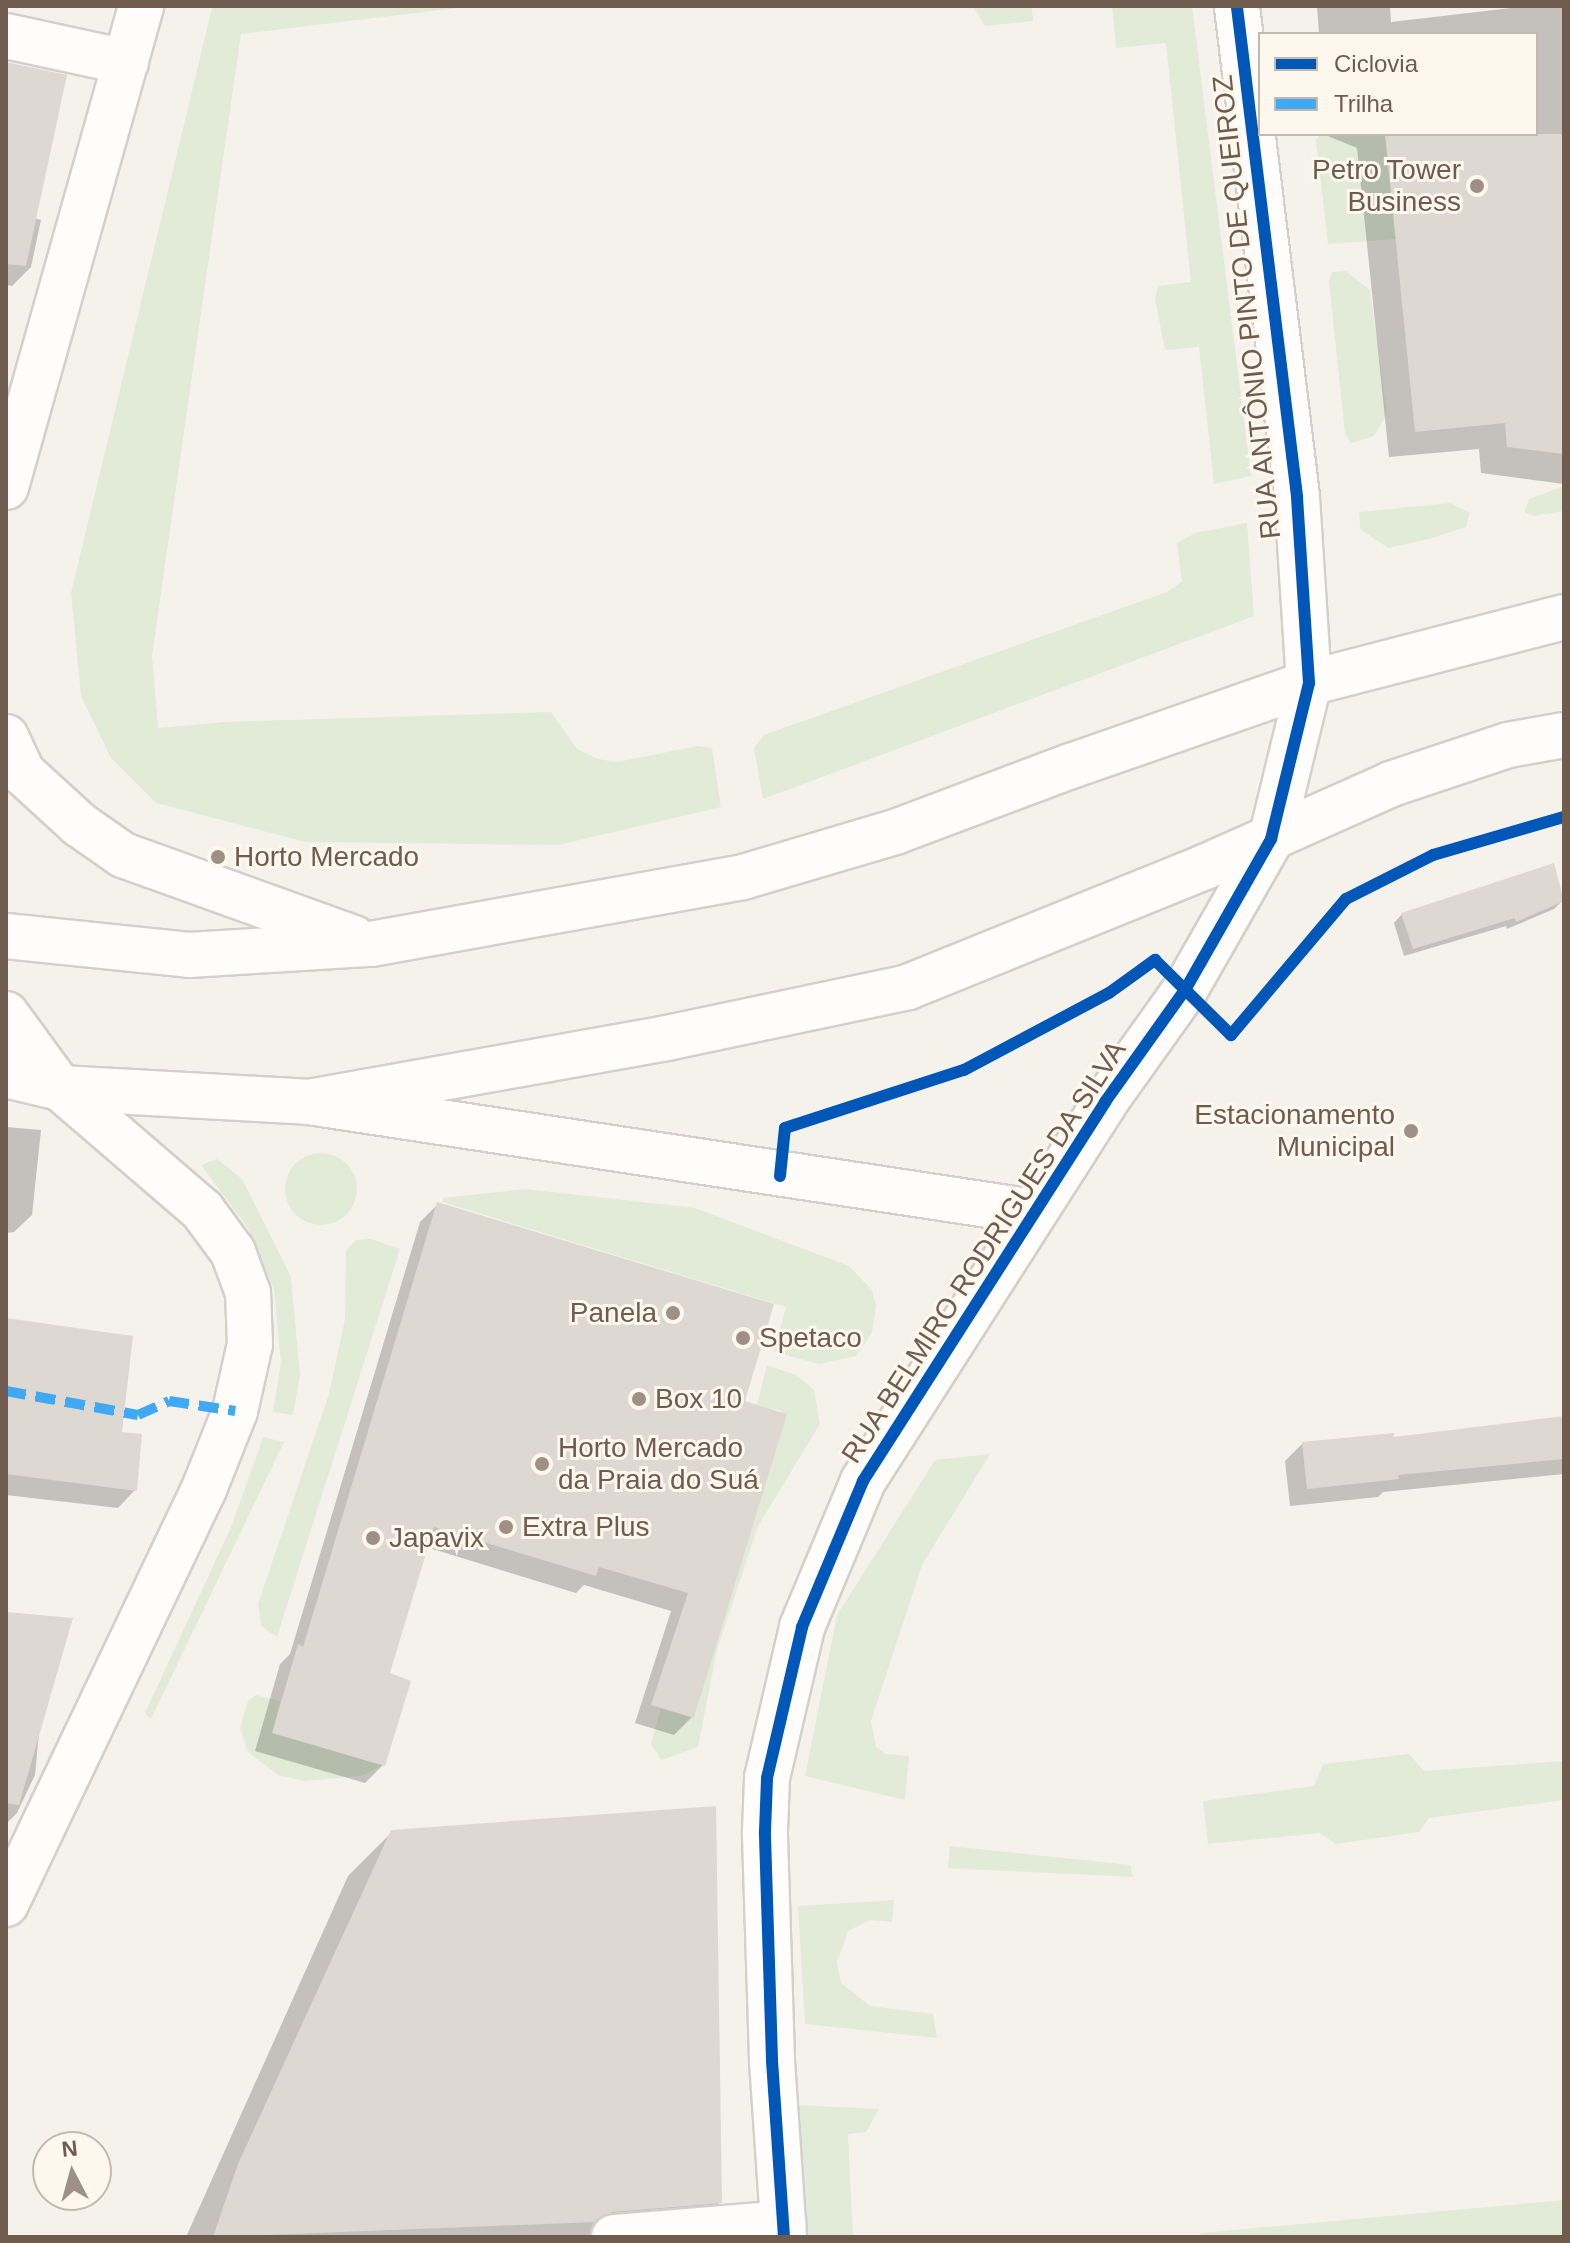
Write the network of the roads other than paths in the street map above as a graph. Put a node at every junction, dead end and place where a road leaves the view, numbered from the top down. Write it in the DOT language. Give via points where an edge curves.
graph roads {
  1 [pos="141,6"];
  2 [pos="1237,6"];
  3 [pos="6,36"];
  4 [pos="126,62"];
  5 [pos="6,487"];
  6 [pos="1564,617"];
  7 [pos="1309,683"];
  8 [pos="1564,735"];
  9 [pos="6,737"];
  10 [pos="1271,839"];
  11 [pos="6,936"];
  12 [pos="371,944"];
  13 [pos="6,1014"];
  14 [pos="6,1075"];
  15 [pos="60,1088"];
  16 [pos="308,1102"];
  17 [pos="1034,1212"];
  18 [pos="8,1893"];
  19 [pos="783,2230"];
  20 [pos="614,2237"];
  1 -- 4 [label="street"];
  2 -- 7 [label="street, RUA ANTÔNIO PINTO DE QUEIROZ" via="1297,496"];
  3 -- 4 [label="street"];
  4 -- 5 [label="street"];
  6 -- 7 [label="street"];
  7 -- 10 [label="street, RUA ANTÔNIO PINTO DE QUEIROZ"];
  7 -- 12 [label="street" via="895,832 743,877"];
  8 -- 10 [label="street" via="1508,745 1391,784"];
  9 -- 12 [label="street" via="23,773 80,825 123,855"];
  10 -- 16 [label="street" via="908,987 667,1038"];
  10 -- 17 [label="street, RUA BELMIRO RODRIGUES DA SILVA" via="1185,990"];
  11 -- 12 [label="street" via="189,955"];
  13 -- 15 [label="street"];
  14 -- 15 [label="street"];
  15 -- 16 [label="street"];
  15 -- 18 [label="street" via="202,1210 233,1252 248,1293 250,1344 235,1411 204,1489"];
  16 -- 17 [label="street"];
  17 -- 19 [label="street, RUA BELMIRO RODRIGUES DA SILVA" via="863,1481 802,1627 767,1778 765,1831"];
  19 -- 20 [label="street"];
}
